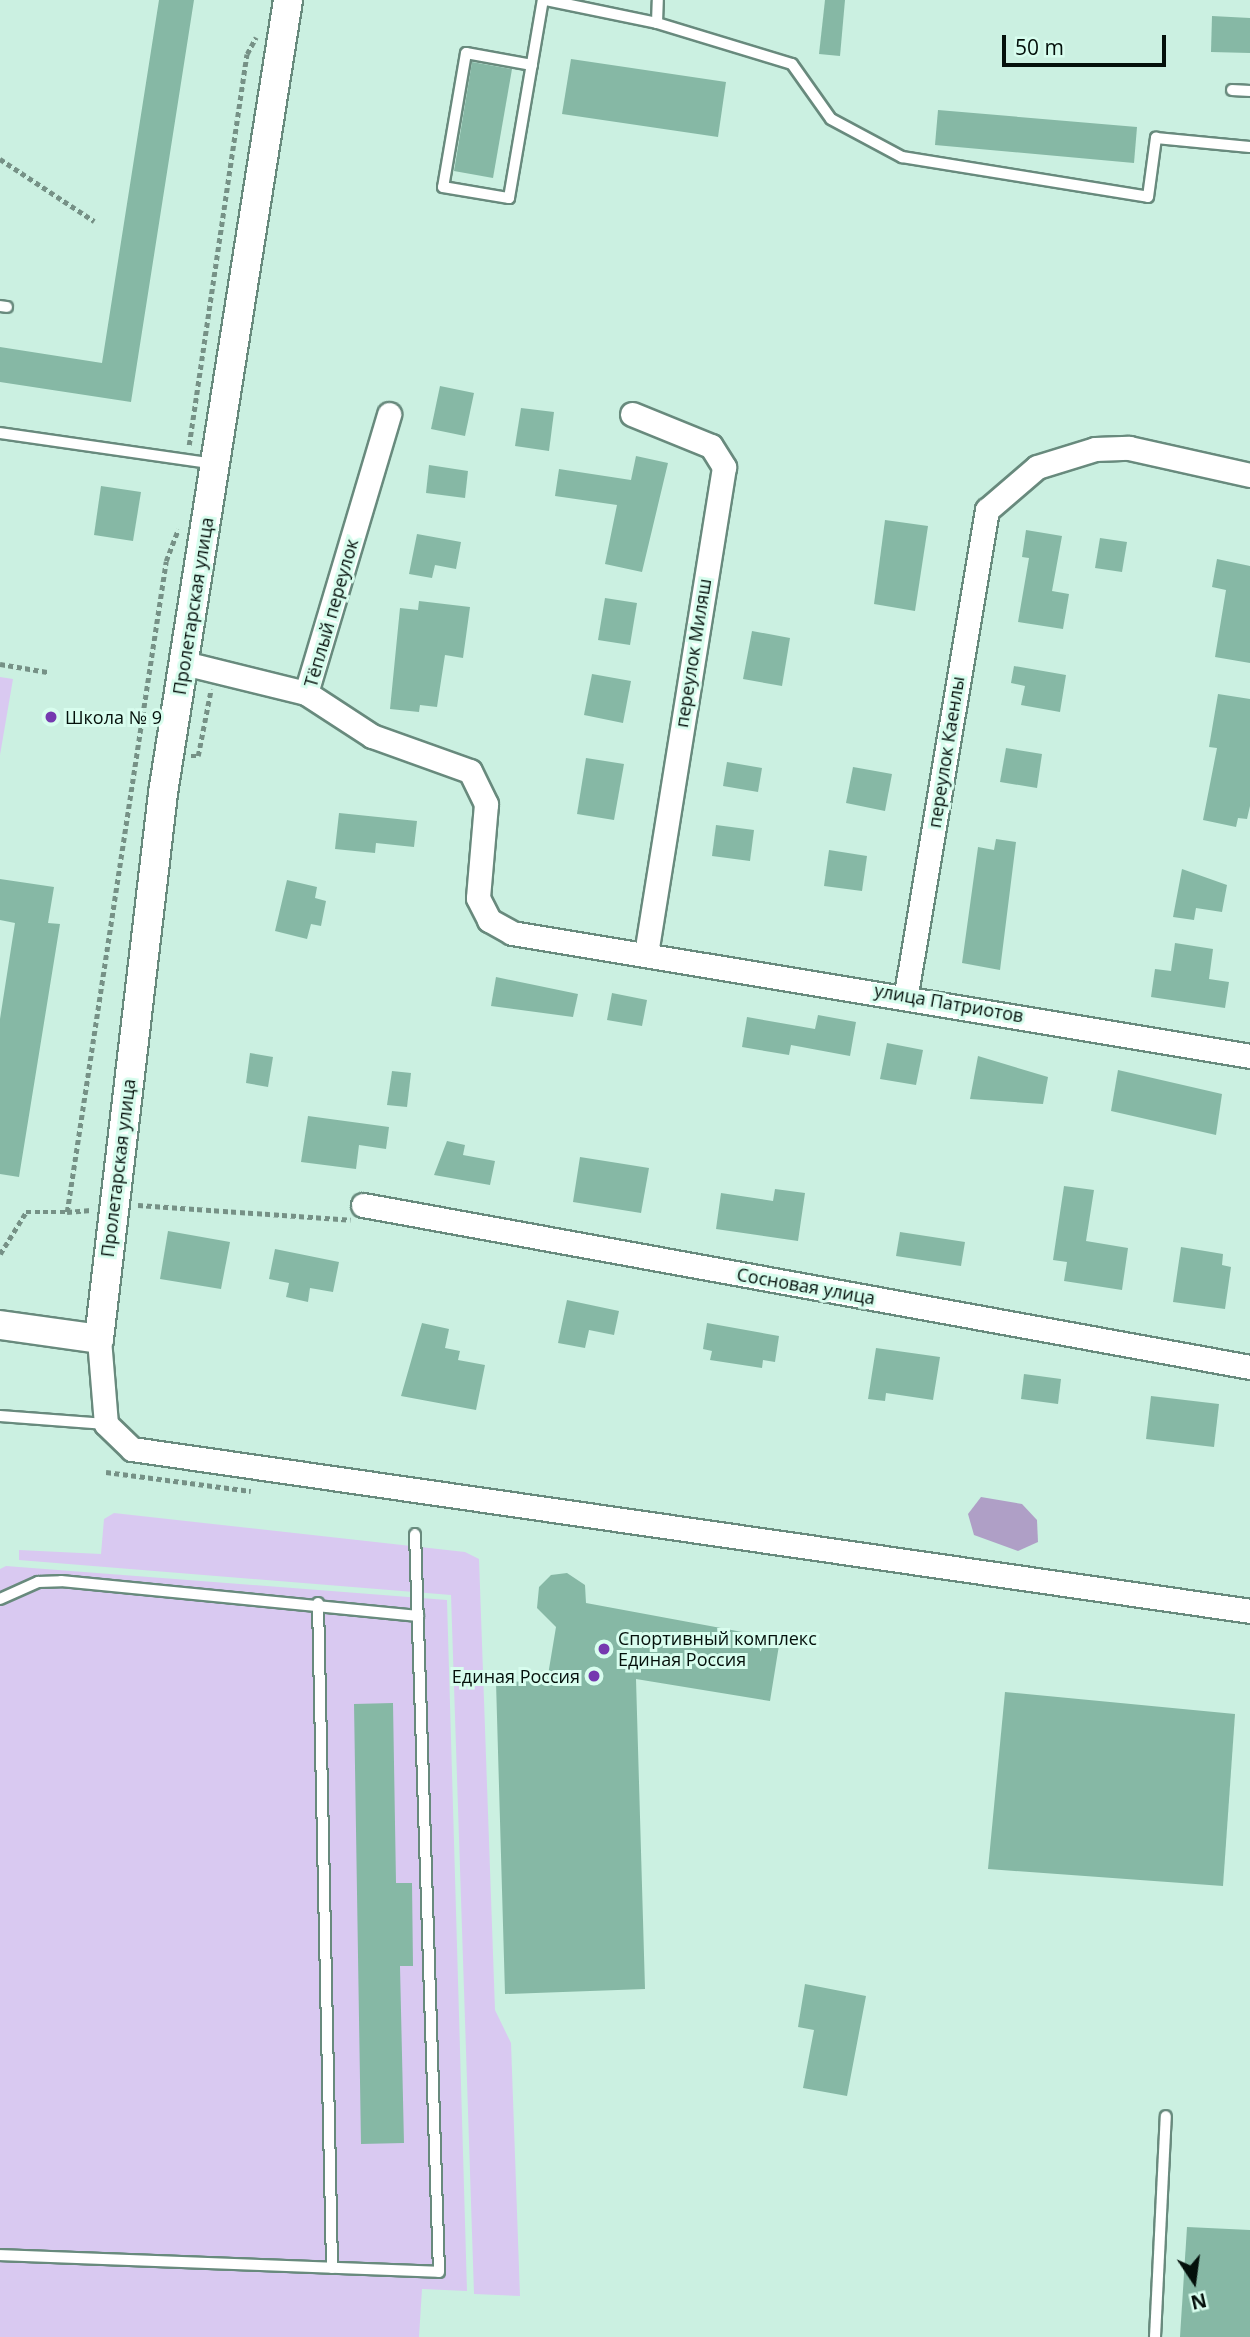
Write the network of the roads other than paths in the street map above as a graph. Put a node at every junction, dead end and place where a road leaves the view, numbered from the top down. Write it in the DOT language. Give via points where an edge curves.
graph roads {
  1 [pos="288,0"];
  2 [pos="545,0"];
  3 [pos="658,0"];
  4 [pos="657,23"];
  5 [pos="532,65"];
  6 [pos="1232,90"];
  7 [pos="1250,91"];
  8 [pos="1250,147"];
  9 [pos="389,414"];
  10 [pos="632,414"];
  11 [pos="0,433"];
  12 [pos="215,464"];
  13 [pos="1250,475"];
  14 [pos="184,663"];
  15 [pos="306,693"];
  16 [pos="645,951"];
  17 [pos="906,994"];
  18 [pos="1250,1056"];
  19 [pos="363,1205"];
  20 [pos="0,1325"];
  21 [pos="99,1339"];
  22 [pos="1250,1367"];
  23 [pos="0,1416"];
  24 [pos="106,1424"];
  25 [pos="415,1534"];
  26 [pos="0,1599"];
  27 [pos="318,1604"];
  28 [pos="1250,1612"];
  29 [pos="418,1616"];
  30 [pos="1166,2116"];
  31 [pos="0,2255"];
  32 [pos="332,2267"];
  33 [pos="1155,2337"];
  1 -- 12 [label="street, Пролетарская улица"];
  2 -- 4 [label="lane"];
  2 -- 5 [label="lane"];
  3 -- 4 [label="lane"];
  4 -- 8 [label="lane" via="792,64 831,118 902,157 1148,197 1156,138"];
  5 -- 5 [label="lane" via="509,198 443,187 466,53"];
  6 -- 7 [label="lane"];
  9 -- 15 [label="street, Тёплый переулок"];
  10 -- 16 [label="street, переулок Миляш" via="711,446 724,467"];
  11 -- 12 [label="lane"];
  12 -- 14 [label="street, Пролетарская улица"];
  13 -- 17 [label="street, переулок Каенлы" via="1129,448 1095,449 1037,467 986,510"];
  14 -- 15 [label="street"];
  14 -- 21 [label="street, Пролетарская улица"];
  15 -- 16 [label="street, Тёплый переулок" via="372,736 457,763 478,781 486,804 478,898 499,928"];
  16 -- 17 [label="street, улица Патриотов"];
  17 -- 18 [label="street, улица Патриотов"];
  19 -- 22 [label="street, Сосновая улица"];
  20 -- 21 [label="street"];
  21 -- 24 [label="street"];
  23 -- 24 [label="lane"];
  24 -- 28 [label="street" via="132,1449"];
  25 -- 29 [label="lane"];
  26 -- 27 [label="lane" via="38,1583 61,1581"];
  27 -- 29 [label="lane"];
  27 -- 32 [label="lane"];
  29 -- 32 [label="lane" via="439,2272"];
  30 -- 33 [label="lane"];
  31 -- 32 [label="lane"];
}
